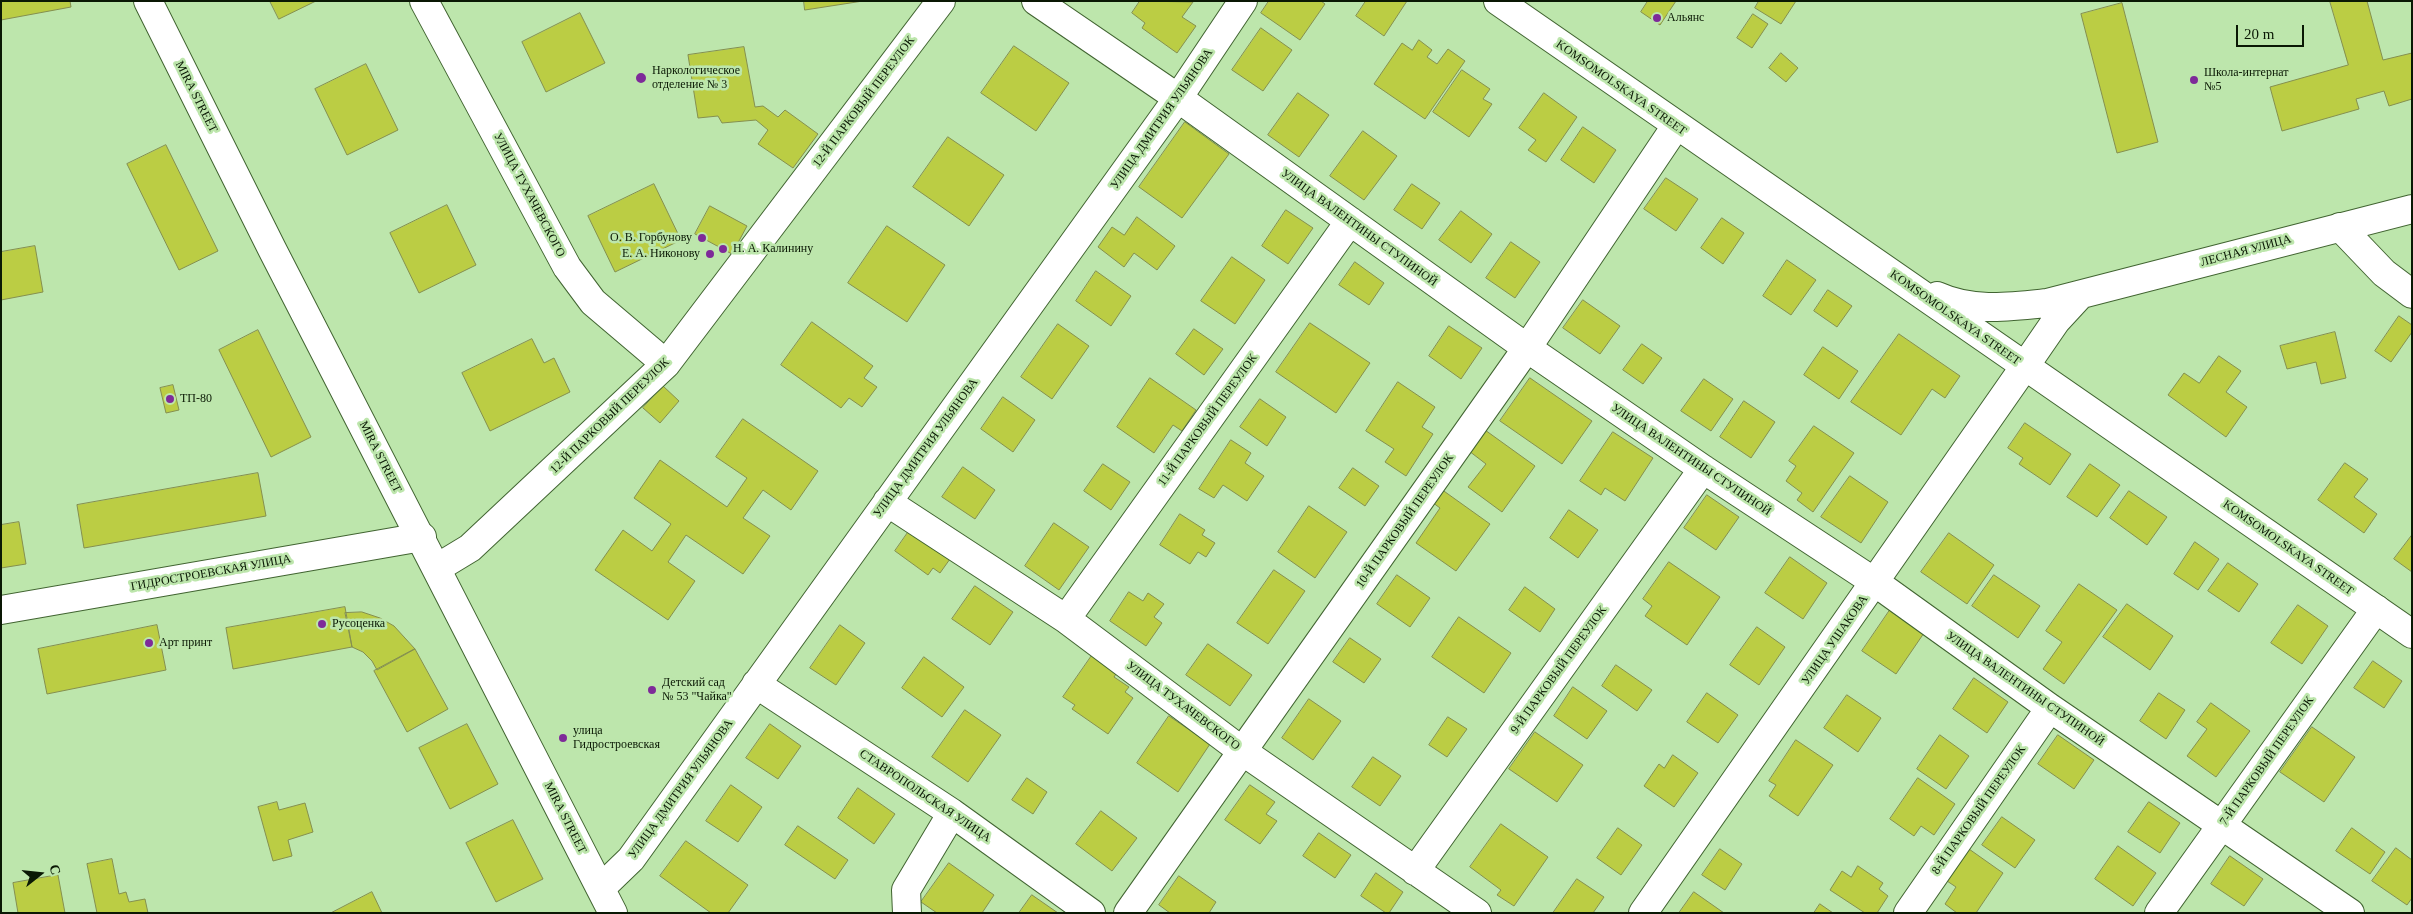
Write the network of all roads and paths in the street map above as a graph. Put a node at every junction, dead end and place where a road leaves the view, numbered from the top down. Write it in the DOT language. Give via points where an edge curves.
graph roads {
  1 [pos="148,1"];
  2 [pos="424,1"];
  3 [pos="940,1"];
  4 [pos="1036,1"];
  5 [pos="1243,1"];
  6 [pos="1498,1"];
  7 [pos="1178,98"];
  8 [pos="1676,126"];
  9 [pos="2412,209"];
  10 [pos="1350,221"];
  11 [pos="2340,226"];
  12 [pos="1895,276"];
  13 [pos="2412,294"];
  14 [pos="2080,296"];
  15 [pos="1527,348"];
  16 [pos="666,364"];
  17 [pos="2025,366"];
  18 [pos="1703,469"];
  19 [pos="887,502"];
  20 [pos="422,537"];
  21 [pos="437,568"];
  22 [pos="1876,583"];
  23 [pos="2376,609"];
  24 [pos="1,610"];
  25 [pos="1066,619"];
  26 [pos="2412,634"];
  27 [pos="756,684"];
  28 [pos="2050,708"];
  29 [pos="1242,750"];
  30 [pos="952,813"];
  31 [pos="2222,825"];
  32 [pos="1415,871"];
  33 [pos="601,888"];
  34 [pos="613,913"];
  35 [pos="907,913"];
  36 [pos="1091,913"];
  37 [pos="1128,913"];
  38 [pos="1477,913"];
  39 [pos="1643,913"];
  40 [pos="1908,913"];
  41 [pos="2159,913"];
  42 [pos="2350,913"];
  1 -- 20 [label="street, MIRA STREET"];
  2 -- 16 [label="street, УЛИЦА ТУХАЧЕВСКОГО" via="567,267 593,302"];
  3 -- 16 [label="street, 12-Й ПАРКОВЫЙ ПЕРЕУЛОК"];
  4 -- 7 [label="street, УЛИЦА ВАЛЕНТИНЫ СТУПИНОЙ"];
  5 -- 7 [label="street, УЛИЦА ДМИТРИЯ УЛЬЯНОВА"];
  6 -- 8 [label="street, KOMSOMOLSKAYA STREET"];
  7 -- 10 [label="street, УЛИЦА ВАЛЕНТИНЫ СТУПИНОЙ"];
  7 -- 19 [label="street, УЛИЦА ДМИТРИЯ УЛЬЯНОВА"];
  8 -- 12 [label="street, KOMSOMOLSKAYA STREET"];
  8 -- 15 [label="street, 10-Й ПАРКОВЫЙ ПЕРЕУЛОК"];
  9 -- 11 [label="street, ЛЕСНАЯ УЛИЦА"];
  10 -- 15 [label="street, УЛИЦА ВАЛЕНТИНЫ СТУПИНОЙ"];
  10 -- 25 [label="street, 11-Й ПАРКОВЫЙ ПЕРЕУЛОК"];
  11 -- 13 [label="street" via="2384,273"];
  11 -- 14 [label="street, ЛЕСНАЯ УЛИЦА"];
  12 -- 14 [label="street, ЛЕСНАЯ УЛИЦА" via="1942,298 1976,308 2006,308"];
  12 -- 17 [label="street, KOMSOMOLSKAYA STREET"];
  14 -- 17 [label="street, УЛИЦА УШАКОВА" via="2056,320"];
  15 -- 18 [label="street, УЛИЦА ВАЛЕНТИНЫ СТУПИНОЙ"];
  15 -- 29 [label="street, 10-Й ПАРКОВЫЙ ПЕРЕУЛОК"];
  16 -- 21 [label="street, 12-Й ПАРКОВЫЙ ПЕРЕУЛОК" via="470,548"];
  17 -- 22 [label="street, УЛИЦА УШАКОВА"];
  17 -- 23 [label="street, KOMSOMOLSKAYA STREET"];
  18 -- 22 [label="street, УЛИЦА ВАЛЕНТИНЫ СТУПИНОЙ"];
  18 -- 32 [label="street, 9-Й ПАРКОВЫЙ ПЕРЕУЛОК"];
  19 -- 25 [label="street, УЛИЦА ТУХАЧЕВСКОГО"];
  19 -- 27 [label="street, УЛИЦА ДМИТРИЯ УЛЬЯНОВА"];
  20 -- 21 [label="street, MIRA STREET"];
  20 -- 24 [label="street, ГИДРОСТРОЕВСКАЯ УЛИЦА"];
  21 -- 33 [label="street, MIRA STREET"];
  22 -- 28 [label="street, УЛИЦА ВАЛЕНТИНЫ СТУПИНОЙ"];
  22 -- 39 [label="street, УЛИЦА УШАКОВА"];
  23 -- 26 [label="street, KOMSOMOLSKAYA STREET"];
  23 -- 31 [label="street, 7-Й ПАРКОВЫЙ ПЕРЕУЛОК"];
  25 -- 29 [label="street, УЛИЦА ТУХАЧЕВСКОГО"];
  27 -- 30 [label="street, СТАВРОПОЛЬСКАЯ УЛИЦА"];
  27 -- 33 [label="street, УЛИЦА ДМИТРИЯ УЛЬЯНОВА" via="631,860"];
  28 -- 31 [label="street, УЛИЦА ВАЛЕНТИНЫ СТУПИНОЙ"];
  28 -- 40 [label="street, 8-Й ПАРКОВЫЙ ПЕРЕУЛОК"];
  29 -- 32 [label="street, УЛИЦА ТУХАЧЕВСКОГО"];
  29 -- 37 [label="street, 10-Й ПАРКОВЫЙ ПЕРЕУЛОК"];
  30 -- 35 [label="street" via="906,890"];
  30 -- 36 [label="street, СТАВРОПОЛЬСКАЯ УЛИЦА"];
  31 -- 41 [label="street, 7-Й ПАРКОВЫЙ ПЕРЕУЛОК"];
  31 -- 42 [label="street, УЛИЦА ВАЛЕНТИНЫ СТУПИНОЙ"];
  32 -- 38 [label="street, УЛИЦА ТУХАЧЕВСКОГО"];
  33 -- 34 [label="street, MIRA STREET"];
}
